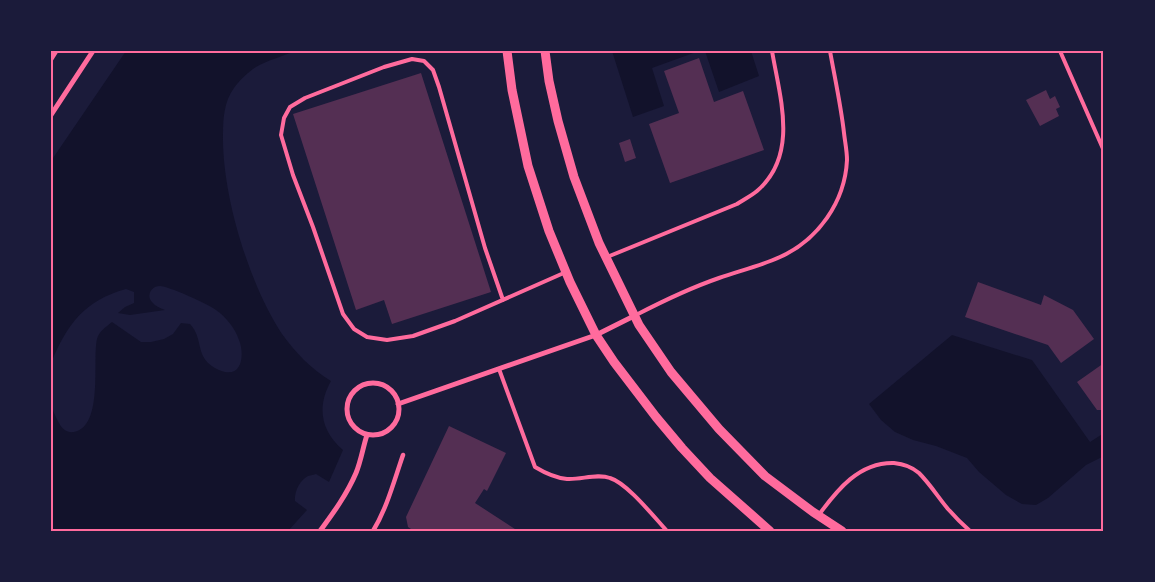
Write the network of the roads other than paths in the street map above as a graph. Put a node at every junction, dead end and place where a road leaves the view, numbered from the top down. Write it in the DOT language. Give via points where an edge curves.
graph roads {
  1 [pos="56,51"];
  2 [pos="93,51"];
  3 [pos="507,51"];
  4 [pos="545,51"];
  5 [pos="772,51"];
  6 [pos="830,51"];
  7 [pos="1060,51"];
  8 [pos="51,59"];
  9 [pos="51,115"];
  10 [pos="1104,151"];
  11 [pos="606,258"];
  12 [pos="566,272"];
  13 [pos="503,300"];
  14 [pos="634,316"];
  15 [pos="596,335"];
  16 [pos="499,369"];
  17 [pos="398,404"];
  18 [pos="367,435"];
  19 [pos="403,455"];
  20 [pos="818,516"];
  21 [pos="374,530"];
  22 [pos="320,531"];
  23 [pos="668,531"];
  24 [pos="770,531"];
  25 [pos="842,531"];
  26 [pos="970,531"];
  1 -- 8 [label="street"];
  2 -- 9 [label="street"];
  3 -- 12 [label="street" via="528,166"];
  4 -- 11 [label="street" via="558,122 574,176"];
  5 -- 11 [label="lane" via="784,119 779,162 770,177 756,192 737,204"];
  6 -- 14 [label="lane" via="847,157 846,178 828,217 816,232 780,257 684,291"];
  7 -- 10 [label="lane"];
  11 -- 14 [label="street"];
  12 -- 13 [label="lane"];
  12 -- 15 [label="street"];
  13 -- 13 [label="lane" via="413,336 387,340 367,338 354,329 343,314 281,135 290,107 384,67 412,59 424,61 433,70 439,87"];
  14 -- 15 [label="street"];
  14 -- 20 [label="street" via="671,372 718,429 765,476"];
  15 -- 16 [label="street"];
  15 -- 24 [label="street" via="682,448 710,478"];
  16 -- 17 [label="street"];
  16 -- 23 [label="lane" via="535,467 547,475 567,479 610,477 624,486"];
  17 -- 18 [label="street" via="399,412 391,427 384,433"];
  17 -- 18 [label="street" via="390,389 375,383 359,387 352,393 348,401 348,418 352,426"];
  18 -- 22 [label="street" via="350,486"];
  19 -- 21 [label="street"];
  20 -- 25 [label="street"];
  20 -- 26 [label="lane" via="833,495 859,472 885,463 899,464 918,472"];
}
